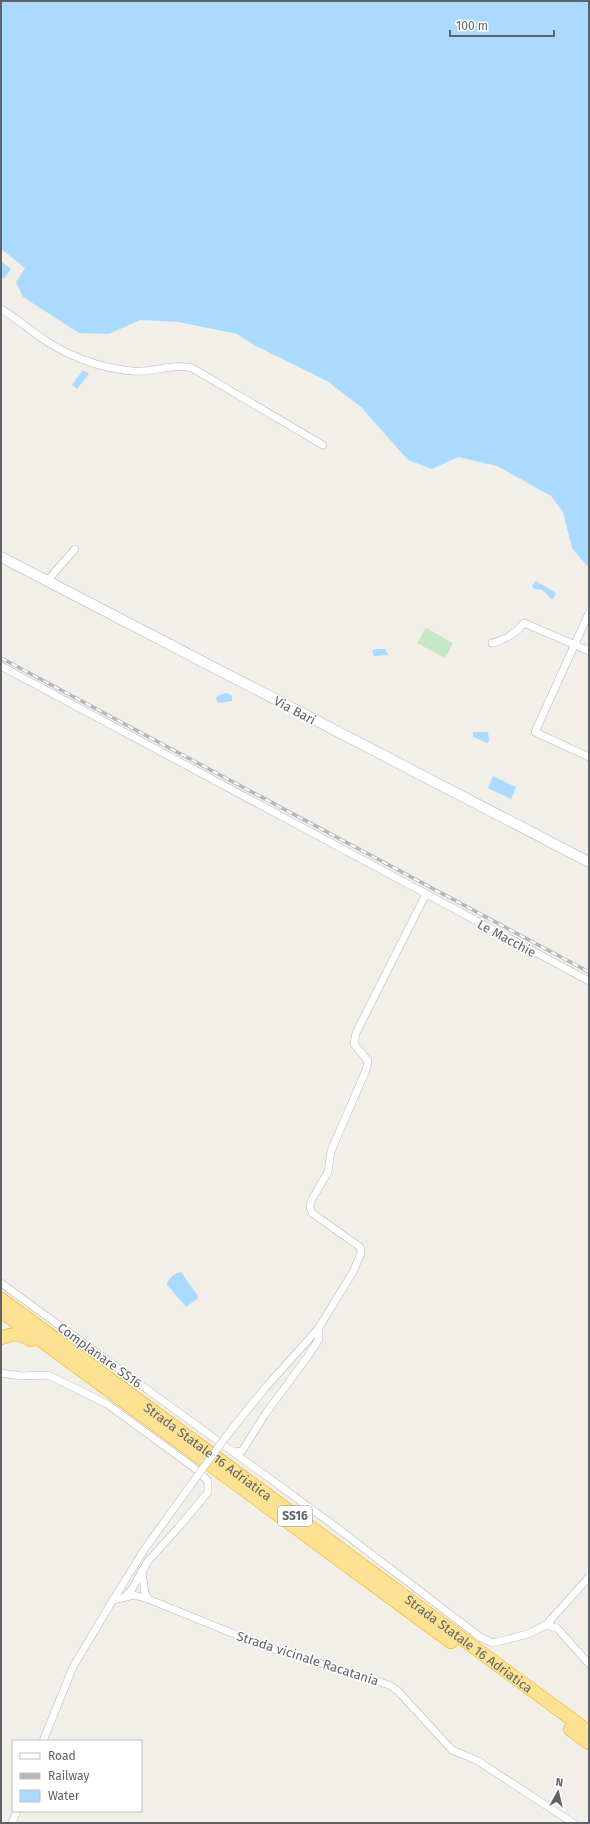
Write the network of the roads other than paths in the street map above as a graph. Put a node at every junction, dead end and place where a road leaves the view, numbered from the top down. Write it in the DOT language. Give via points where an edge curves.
graph roads {
  1 [pos="1,309"];
  2 [pos="323,445"];
  3 [pos="75,549"];
  4 [pos="1,557"];
  5 [pos="47,581"];
  6 [pos="589,612"];
  7 [pos="492,643"];
  8 [pos="574,644"];
  9 [pos="589,651"];
  10 [pos="1,666"];
  11 [pos="589,758"];
  12 [pos="589,862"];
  13 [pos="426,894"];
  14 [pos="589,981"];
  15 [pos="1,1282"];
  16 [pos="1,1299"];
  17 [pos="1,1312"];
  18 [pos="318,1329"];
  19 [pos="1,1338"];
  20 [pos="52,1349"];
  21 [pos="1,1373"];
  22 [pos="234,1452"];
  23 [pos="142,1571"];
  24 [pos="589,1577"];
  25 [pos="125,1597"];
  26 [pos="148,1599"];
  27 [pos="113,1600"];
  28 [pos="546,1625"];
  29 [pos="589,1664"];
  30 [pos="589,1732"];
  31 [pos="42,1740"];
  32 [pos="589,1743"];
  33 [pos="17,1812"];
  34 [pos="12,1823"];
  35 [pos="573,1823"];
  1 -- 2 [label="street" via="45,341 98,366 133,371 160,370 181,365 192,368"];
  3 -- 5 [label="street"];
  4 -- 5 [label="main road, Via Bari"];
  5 -- 12 [label="main road, Via Bari"];
  6 -- 8 [label="street"];
  7 -- 8 [label="street" via="518,631 524,622"];
  8 -- 9 [label="street"];
  8 -- 11 [label="street" via="534,732"];
  10 -- 13 [label="street, Le Macchie"];
  13 -- 14 [label="street, Le Macchie"];
  13 -- 18 [label="street" via="356,1033 354,1044 368,1061 366,1070 331,1151 328,1172 311,1201 312,1214 360,1247 361,1253 353,1272"];
  15 -- 22 [label="street, Complanare SS16"];
  16 -- 30 [label="highway, Strada Statale 16 Adriatica / SS16"];
  17 -- 20 [label="highway, Strada Statale 16 Adriatica / SS16"];
  18 -- 22 [label="street" via="319,1339 308,1356 242,1451"];
  18 -- 27 [label="street, bridge" via="228,1434 144,1550"];
  19 -- 20 [label="highway" via="11,1334 23,1335 39,1347"];
  20 -- 32 [label="highway, Strada Statale 16 Adriatica / SS16"];
  21 -- 23 [label="street" via="21,1376 48,1375 107,1404 193,1467 208,1481 208,1492"];
  22 -- 28 [label="street, Complanare SS16" via="480,1637 493,1643 528,1634"];
  23 -- 25 [label="street"];
  23 -- 26 [label="street"];
  24 -- 28 [label="street"];
  25 -- 26 [label="street, Strada vicinale Racatania" via="134,1595"];
  25 -- 27 [label="street, Strada vicinale Racatania"];
  26 -- 35 [label="street, Strada vicinale Racatania" via="264,1646 389,1685 397,1690 452,1750 478,1761"];
  27 -- 31 [label="street" via="73,1666"];
  28 -- 29 [label="street" via="557,1628"];
  33 -- 34 [label="street"];
}
